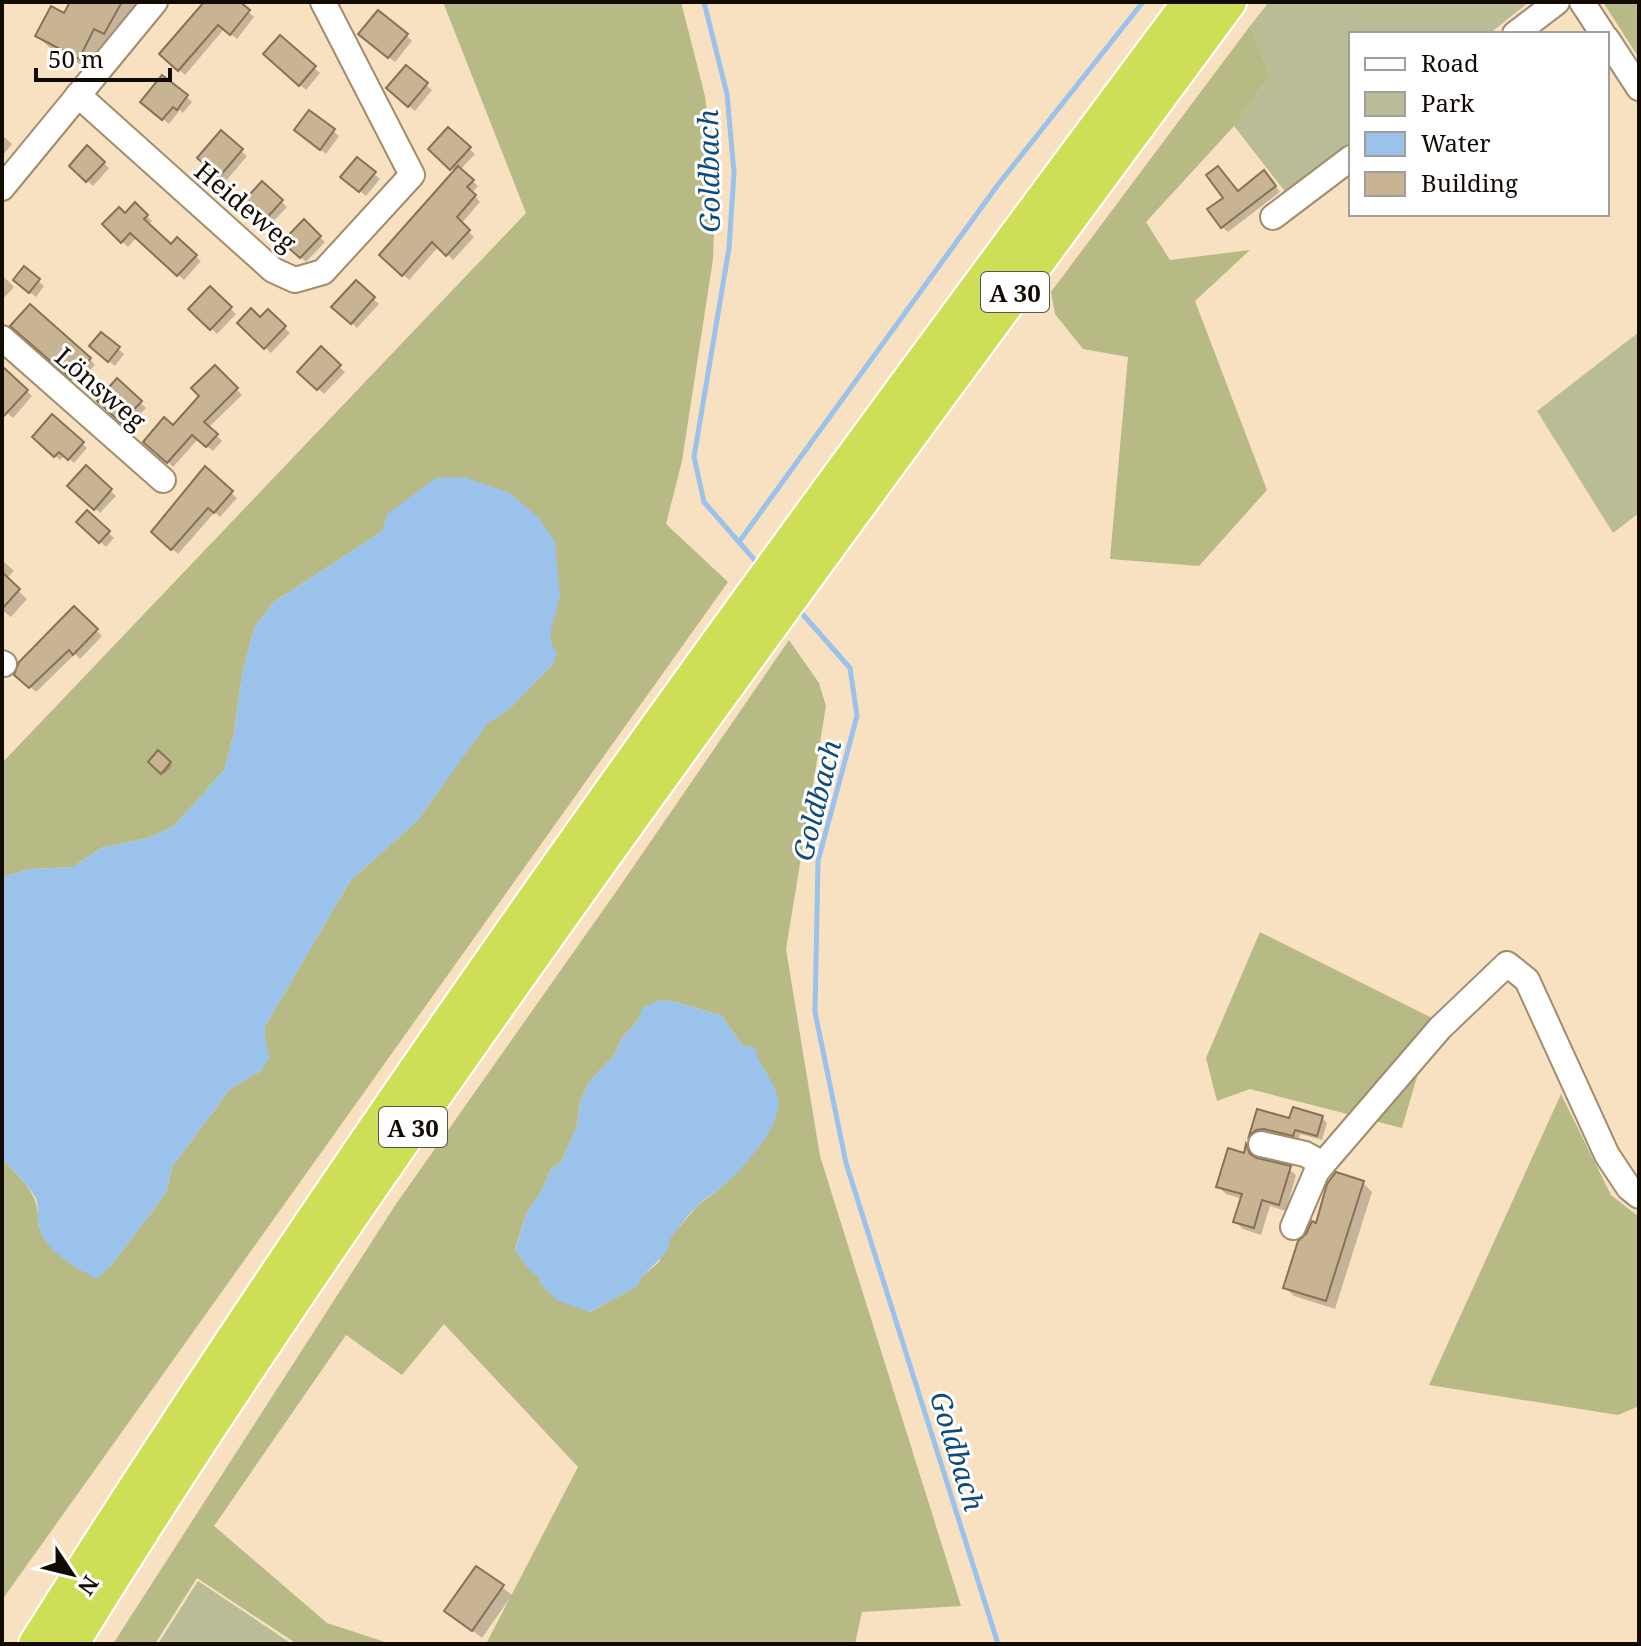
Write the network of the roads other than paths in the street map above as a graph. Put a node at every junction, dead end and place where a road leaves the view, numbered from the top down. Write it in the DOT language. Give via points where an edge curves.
graph roads {
  1 [pos="155,2"];
  2 [pos="323,2"];
  3 [pos="1190,2"];
  4 [pos="1229,2"];
  5 [pos="1557,2"];
  6 [pos="1582,2"];
  7 [pos="1518,32"];
  8 [pos="1602,32"];
  9 [pos="1609,42"];
  10 [pos="1639,88"];
  11 [pos="78,95"];
  12 [pos="1349,160"];
  13 [pos="2,188"];
  14 [pos="1273,217"];
  15 [pos="2,338"];
  16 [pos="163,480"];
  17 [pos="790,570"];
  18 [pos="762,609"];
  19 [pos="1261,1144"];
  20 [pos="1323,1164"];
  21 [pos="1639,1196"];
  22 [pos="1293,1227"];
  23 [pos="36,1644"];
  24 [pos="71,1644"];
  1 -- 11 [label="street"];
  2 -- 11 [label="street, Heideweg" via="412,175 323,272 295,280 273,270"];
  3 -- 17 [label="highway, A 30" via="910,377"];
  4 -- 17 [label="highway, A 30"];
  5 -- 7 [label="street"];
  6 -- 8 [label="street"];
  9 -- 10 [label="street"];
  11 -- 13 [label="street"];
  12 -- 14 [label="street"];
  15 -- 16 [label="street, Lönsweg"];
  17 -- 18 [label="highway, A 30"];
  18 -- 23 [label="highway, A 30" via="590,821 340,1181"];
  18 -- 24 [label="highway, A 30" via="277,1326"];
  19 -- 20 [label="street"];
  20 -- 21 [label="street" via="1440,1028 1507,964 1527,980 1607,1155"];
  20 -- 22 [label="street"];
}
